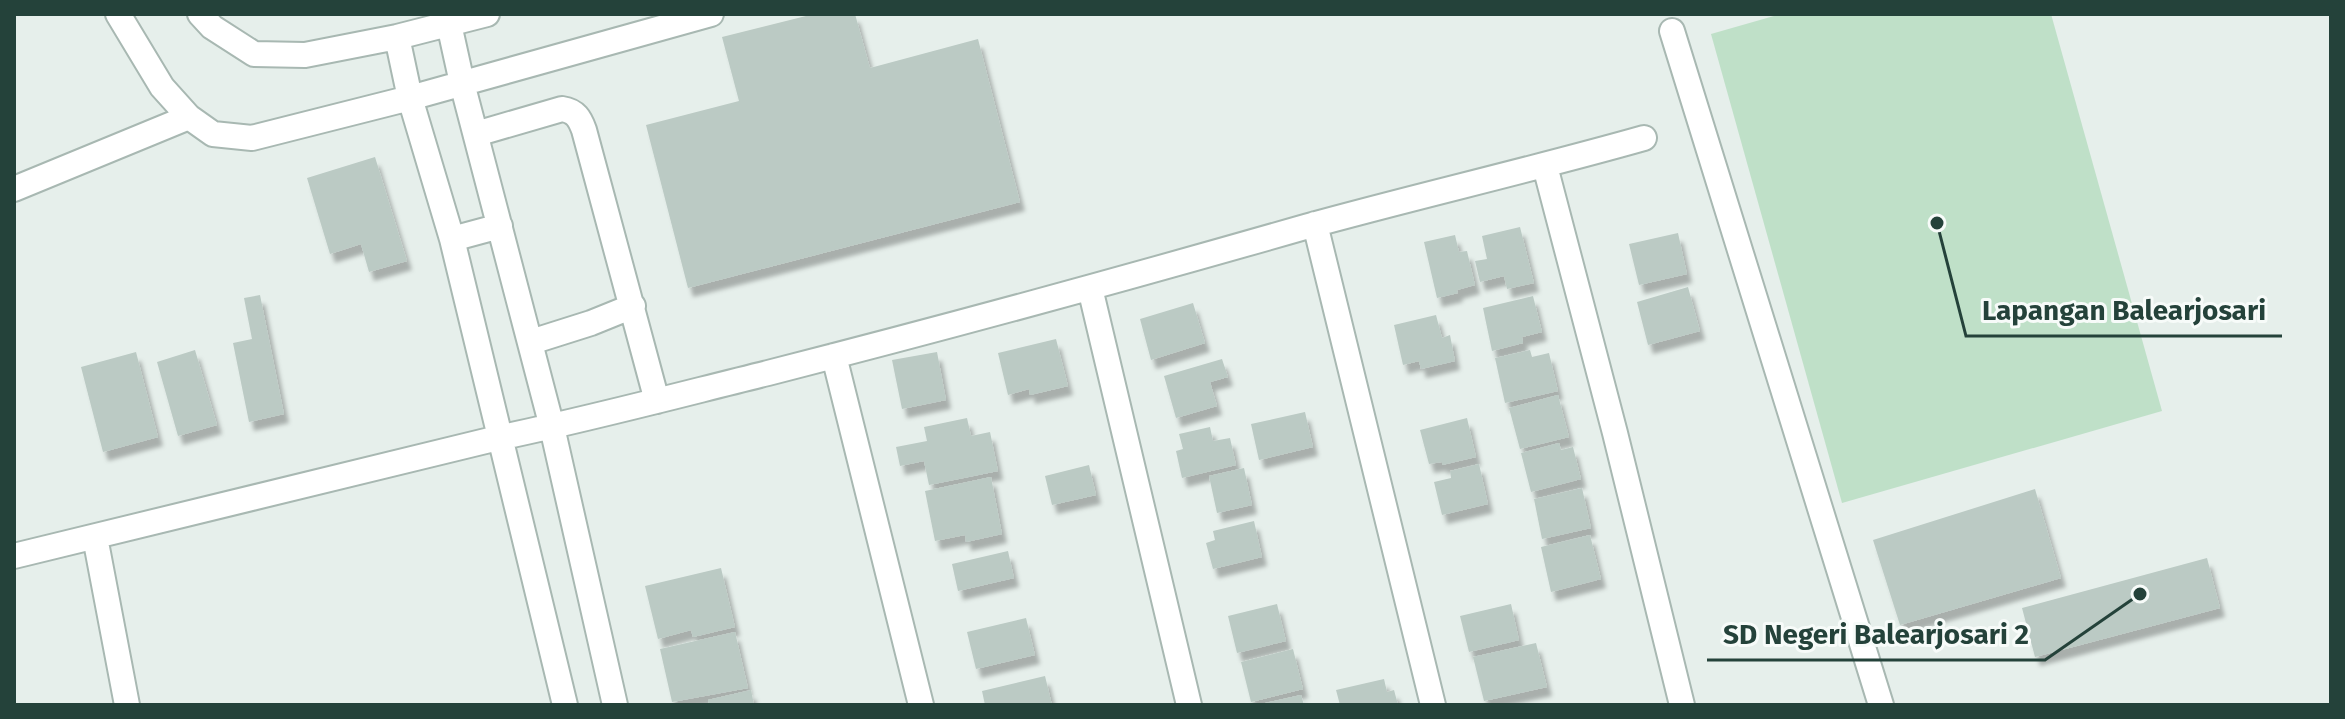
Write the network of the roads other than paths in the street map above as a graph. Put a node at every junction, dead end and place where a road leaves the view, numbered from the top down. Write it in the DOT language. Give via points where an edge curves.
graph roads {
  1 [pos="118,14"];
  2 [pos="200,14"];
  3 [pos="487,14"];
  4 [pos="711,14"];
  5 [pos="449,24"];
  6 [pos="1672,31"];
  7 [pos="397,37"];
  8 [pos="462,83"];
  9 [pos="410,98"];
  10 [pos="189,117"];
  11 [pos="476,134"];
  12 [pos="1644,138"];
  13 [pos="1545,166"];
  14 [pos="14,189"];
  15 [pos="1315,224"];
  16 [pos="500,226"];
  17 [pos="452,239"];
  18 [pos="1090,288"];
  19 [pos="633,306"];
  20 [pos="531,342"];
  21 [pos="834,356"];
  22 [pos="657,401"];
  23 [pos="552,427"];
  24 [pos="498,438"];
  25 [pos="95,537"];
  26 [pos="14,556"];
  27 [pos="127,705"];
  28 [pos="565,705"];
  29 [pos="615,705"];
  30 [pos="921,705"];
  31 [pos="1189,705"];
  32 [pos="1433,705"];
  33 [pos="1682,705"];
  34 [pos="1881,705"];
  1 -- 10 [label="street" via="162,87"];
  2 -- 7 [label="street" via="254,54 305,55"];
  3 -- 5 [label="street"];
  4 -- 8 [label="street"];
  5 -- 7 [label="street"];
  5 -- 8 [label="street"];
  6 -- 34 [label="street"];
  7 -- 9 [label="street"];
  8 -- 9 [label="street"];
  8 -- 11 [label="street"];
  9 -- 10 [label="street" via="252,138 213,134"];
  9 -- 17 [label="street"];
  10 -- 14 [label="street"];
  11 -- 16 [label="street"];
  11 -- 19 [label="street" via="562,109 576,114"];
  12 -- 13 [label="street"];
  13 -- 15 [label="street"];
  13 -- 33 [label="street"];
  15 -- 18 [label="street"];
  15 -- 32 [label="street"];
  16 -- 17 [label="street"];
  16 -- 20 [label="street"];
  17 -- 24 [label="street"];
  18 -- 21 [label="street"];
  18 -- 31 [label="street"];
  19 -- 20 [label="street"];
  19 -- 22 [label="street"];
  20 -- 23 [label="street"];
  21 -- 22 [label="street"];
  21 -- 30 [label="street"];
  22 -- 23 [label="street"];
  23 -- 24 [label="street"];
  23 -- 29 [label="street"];
  24 -- 25 [label="street"];
  24 -- 28 [label="street"];
  25 -- 26 [label="street"];
  25 -- 27 [label="street"];
}
